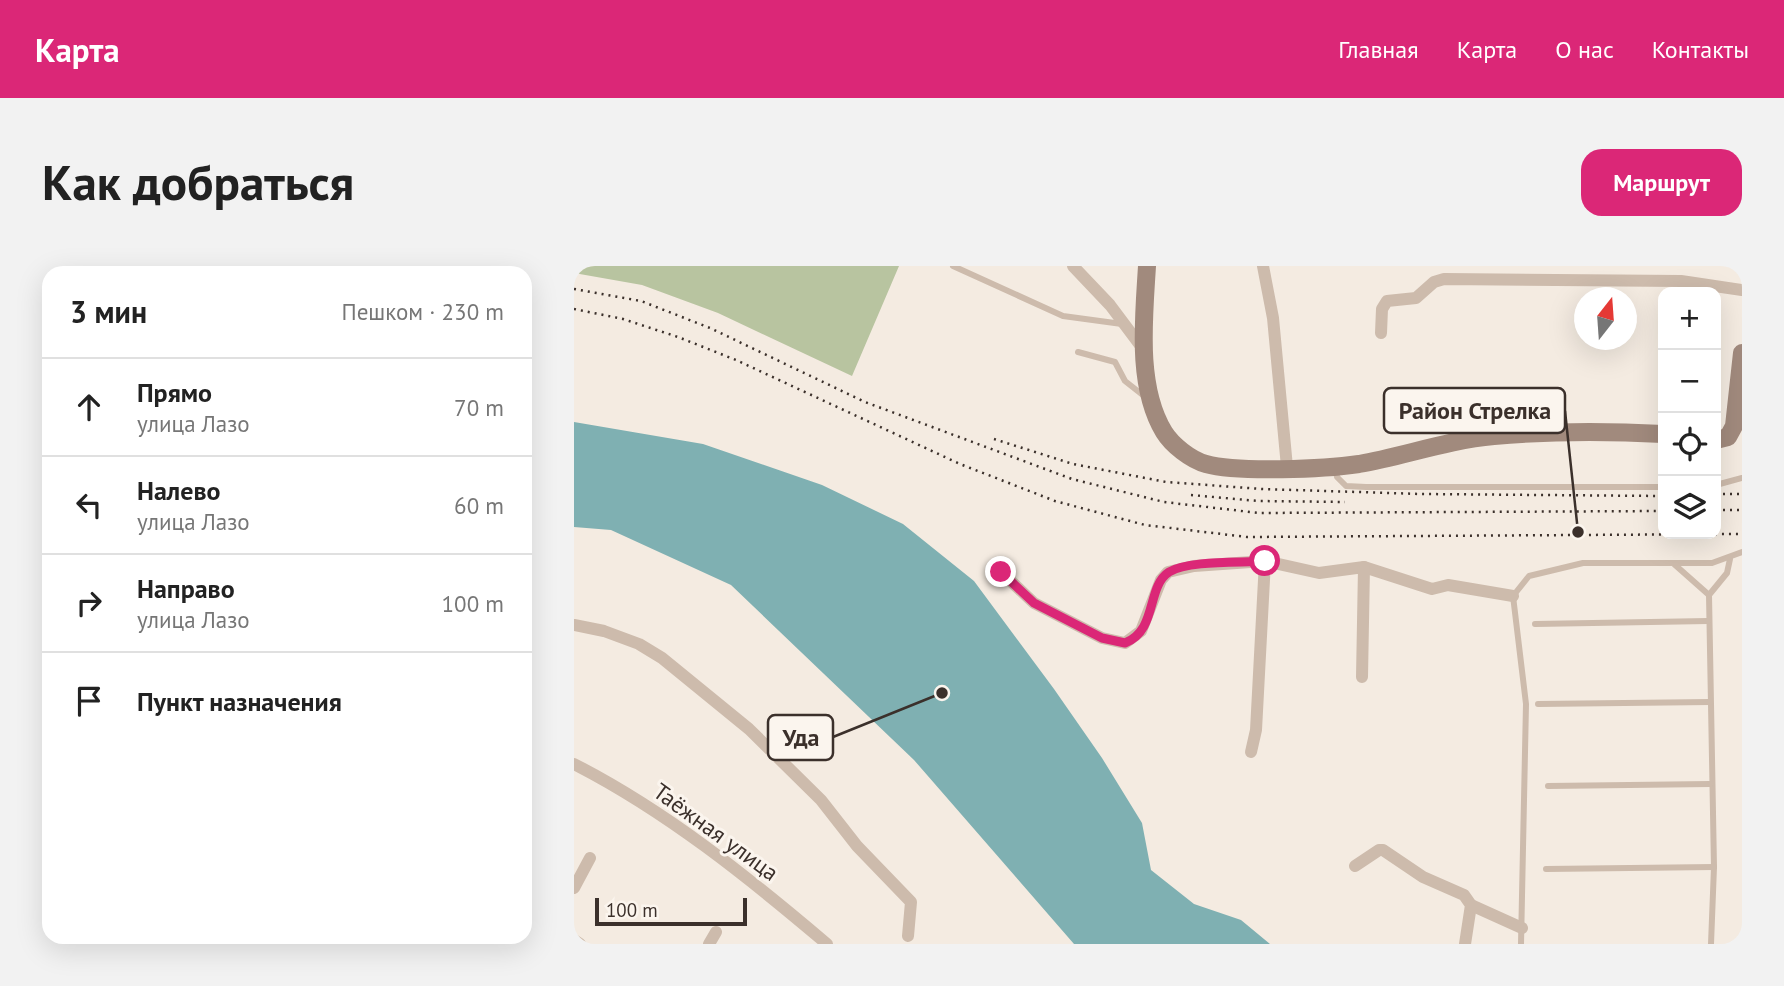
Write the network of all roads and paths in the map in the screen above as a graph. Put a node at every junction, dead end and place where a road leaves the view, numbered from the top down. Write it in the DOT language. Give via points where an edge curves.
graph roads {
  1 [pos="953,266"];
  2 [pos="1073,266"];
  3 [pos="1147,266"];
  4 [pos="1263,266"];
  5 [pos="1742,290"];
  6 [pos="1124,324"];
  7 [pos="1381,333"];
  8 [pos="1143,349"];
  9 [pos="1078,352"];
  10 [pos="1742,353"];
  11 [pos="1154,404"];
  12 [pos="1658,434"];
  13 [pos="1721,439"];
  14 [pos="1335,465"];
  15 [pos="1287,467"];
  16 [pos="1742,478"];
  17 [pos="1721,484"];
  18 [pos="1658,487"];
  19 [pos="1742,552"];
  20 [pos="1730,559"];
  21 [pos="1265,561"];
  22 [pos="1674,564"];
  23 [pos="1364,567"];
  24 [pos="1001,572"];
  25 [pos="1709,595"];
  26 [pos="1513,596"];
  27 [pos="1708,621"];
  28 [pos="1535,624"];
  29 [pos="574,625"];
  30 [pos="1362,677"];
  31 [pos="1710,702"];
  32 [pos="1538,704"];
  33 [pos="1251,752"];
  34 [pos="574,764"];
  35 [pos="1710,785"];
  36 [pos="1548,786"];
  37 [pos="590,858"];
  38 [pos="1354,866"];
  39 [pos="1714,867"];
  40 [pos="1546,869"];
  41 [pos="574,888"];
  42 [pos="1471,905"];
  43 [pos="1522,928"];
  44 [pos="716,932"];
  45 [pos="574,940"];
  46 [pos="908,941"];
  47 [pos="580,944"];
  48 [pos="709,944"];
  49 [pos="827,944"];
  50 [pos="1465,944"];
  51 [pos="1521,944"];
  52 [pos="1711,944"];
  1 -- 6 [label="lane" via="1063,316"];
  2 -- 6 [label="street"];
  3 -- 8 [label="street"];
  4 -- 15 [label="street"];
  5 -- 7 [label="street" via="1681,281 1444,279 1416,298 1387,301"];
  6 -- 8 [label="street"];
  8 -- 11 [label="street"];
  9 -- 11 [label="lane" via="1115,362 1125,381"];
  10 -- 13 [label="street" via="1734,426 1728,437"];
  11 -- 15 [label="street" via="1165,433 1187,455 1206,464"];
  12 -- 14 [label="street" via="1492,436"];
  14 -- 15 [label="street"];
  14 -- 18 [label="lane" via="1337,477 1346,486"];
  16 -- 17 [label="lane"];
  19 -- 20 [label="lane"];
  20 -- 22 [label="lane"];
  20 -- 25 [label="lane" via="1727,573"];
  21 -- 23 [label="street" via="1319,573"];
  21 -- 24 [label="street" via="1168,572 1141,631 1125,643 1102,638 1034,603"];
  21 -- 33 [label="street"];
  22 -- 25 [label="lane"];
  22 -- 26 [label="lane" via="1583,563 1529,576"];
  23 -- 26 [label="street" via="1432,589 1448,585"];
  23 -- 30 [label="street"];
  25 -- 27 [label="lane"];
  26 -- 43 [label="lane" via="1526,704"];
  27 -- 28 [label="lane"];
  27 -- 31 [label="lane"];
  29 -- 46 [label="street" via="639,643 749,729 821,800 911,902"];
  31 -- 32 [label="lane"];
  31 -- 35 [label="lane"];
  34 -- 49 [label="street, Таёжная улица" via="668,820"];
  35 -- 36 [label="lane"];
  35 -- 39 [label="lane"];
  37 -- 41 [label="street"];
  38 -- 42 [label="street" via="1383,850 1423,877 1464,895"];
  39 -- 40 [label="lane"];
  39 -- 52 [label="lane"];
  42 -- 43 [label="street"];
  42 -- 50 [label="street"];
  43 -- 51 [label="lane"];
  44 -- 48 [label="street"];
  45 -- 47 [label="street"];
}
